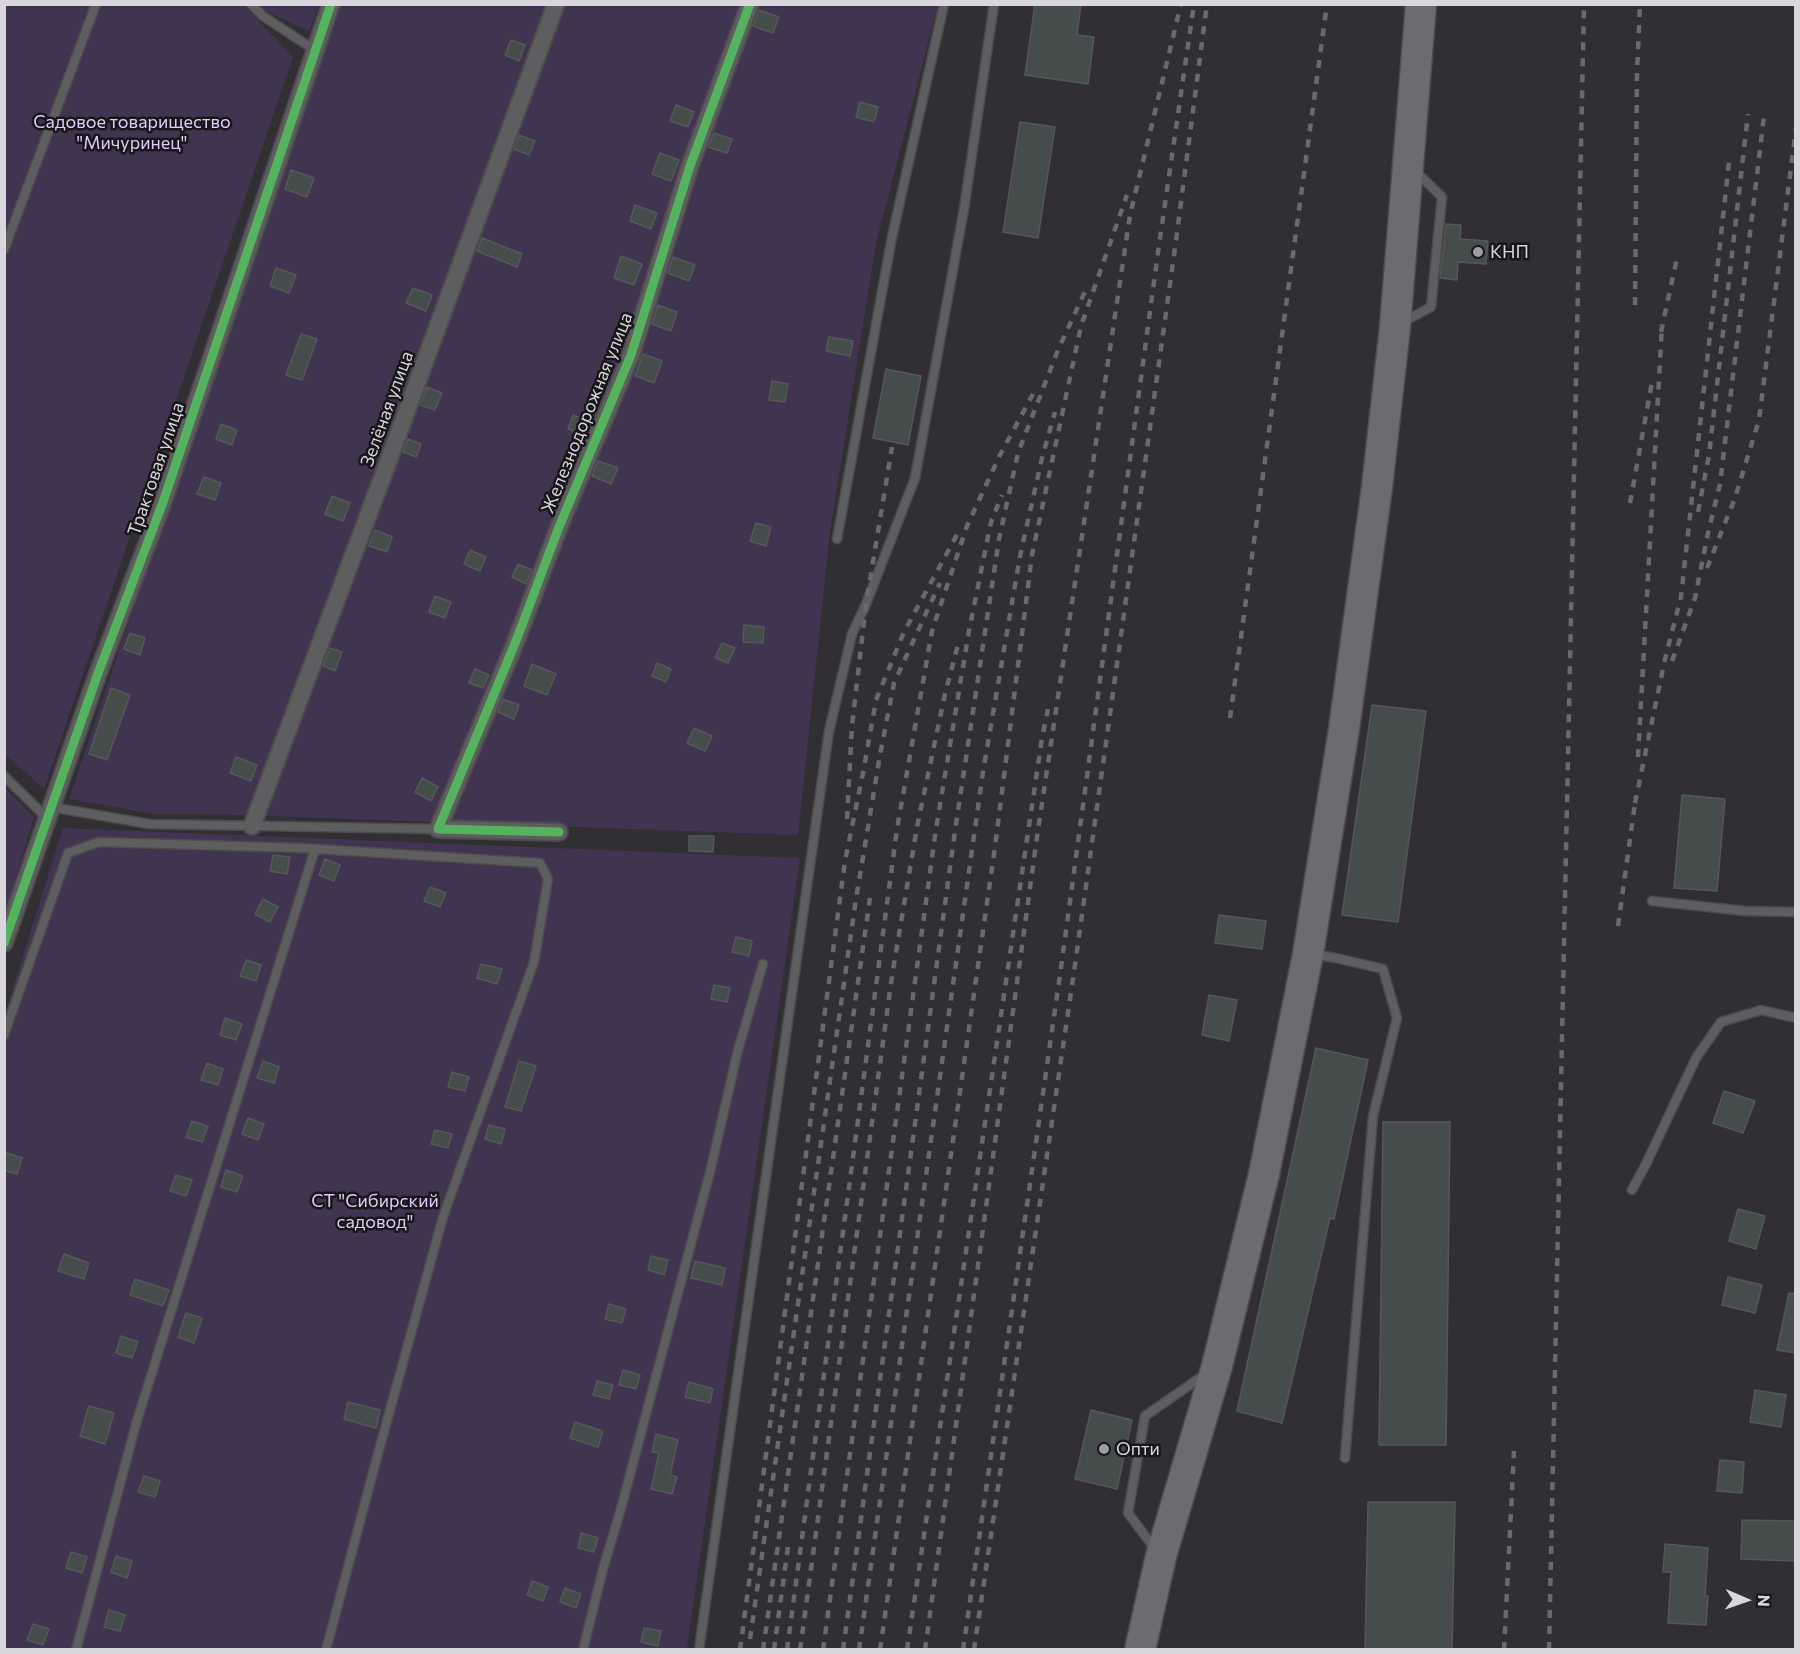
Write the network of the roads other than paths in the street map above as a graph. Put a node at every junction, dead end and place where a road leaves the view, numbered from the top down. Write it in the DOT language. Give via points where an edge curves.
graph roads {
  1 [pos="96,4"];
  2 [pos="251,4"];
  3 [pos="331,4"];
  4 [pos="556,4"];
  5 [pos="750,4"];
  6 [pos="944,4"];
  7 [pos="994,4"];
  8 [pos="1421,4"];
  9 [pos="316,51"];
  10 [pos="4,250"];
  11 [pos="837,538"];
  12 [pos="4,776"];
  13 [pos="49,813"];
  14 [pos="252,826"];
  15 [pos="438,829"];
  16 [pos="559,832"];
  17 [pos="315,849"];
  18 [pos="1652,902"];
  19 [pos="1796,912"];
  20 [pos="4,943"];
  21 [pos="1308,954"];
  22 [pos="763,964"];
  23 [pos="1796,1018"];
  24 [pos="4,1035"];
  25 [pos="1632,1190"];
  26 [pos="1217,1366"];
  27 [pos="1345,1458"];
  28 [pos="1161,1556"];
  29 [pos="76,1650"];
  30 [pos="326,1650"];
  31 [pos="583,1650"];
  32 [pos="699,1650"];
  33 [pos="1140,1650"];
  1 -- 10 [label="lane"];
  2 -- 9 [label="lane"];
  3 -- 9 [label="street, Трактовая улица"];
  4 -- 14 [label="street, Зелёная улица"];
  5 -- 15 [label="street, Железнодорожная улица" via="690,166 631,356"];
  6 -- 11 [label="lane" via="892,237"];
  7 -- 32 [label="lane" via="964,209 915,478 852,634 829,731"];
  8 -- 21 [label="highway" via="1395,327 1377,487"];
  9 -- 13 [label="street, Трактовая улица" via="163,502"];
  12 -- 13 [label="lane"];
  13 -- 14 [label="lane" via="149,824"];
  13 -- 20 [label="street, Трактовая улица"];
  14 -- 15 [label="lane"];
  15 -- 16 [label="street"];
  17 -- 24 [label="lane" via="99,842 68,853"];
  17 -- 29 [label="lane" via="136,1424"];
  17 -- 30 [label="lane" via="540,863 548,879 534,962 444,1217"];
  18 -- 19 [label="lane"];
  21 -- 26 [label="highway" via="1264,1174"];
  21 -- 27 [label="lane" via="1383,969 1397,1018 1373,1116"];
  22 -- 31 [label="lane"];
  23 -- 25 [label="lane" via="1761,1010 1720,1022 1696,1058"];
  26 -- 28 [label="highway"];
  26 -- 28 [label="lane" via="1146,1416 1128,1513"];
  28 -- 33 [label="highway"];
}
